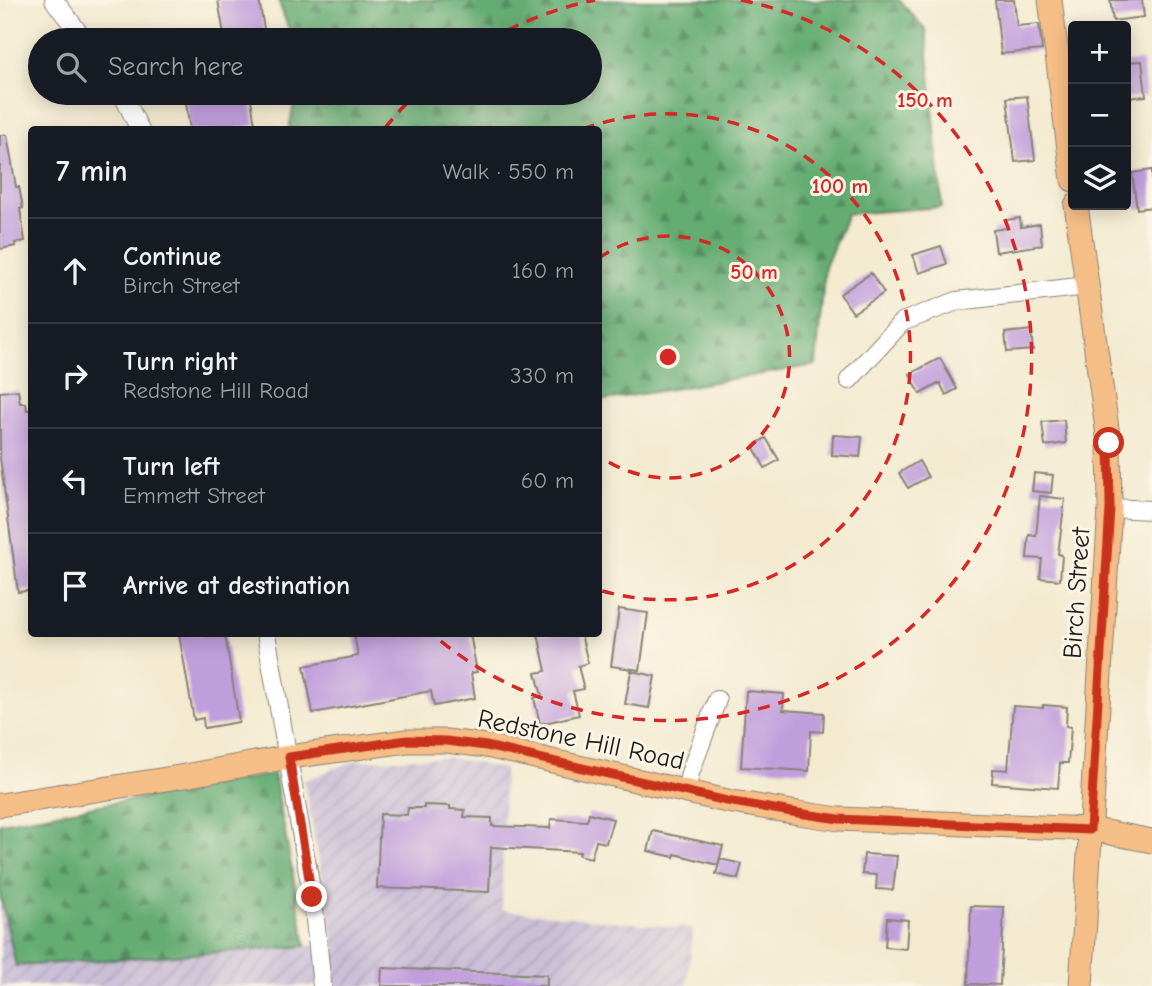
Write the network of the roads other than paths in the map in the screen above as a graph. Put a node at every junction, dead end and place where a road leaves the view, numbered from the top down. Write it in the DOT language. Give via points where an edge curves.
graph roads {
  1 [pos="54,0"];
  2 [pos="1050,0"];
  3 [pos="75,28"];
  4 [pos="128,105"];
  5 [pos="138,126"];
  6 [pos="1069,147"];
  7 [pos="1077,210"];
  8 [pos="1087,286"];
  9 [pos="849,380"];
  10 [pos="1110,508"];
  11 [pos="1152,510"];
  12 [pos="267,637"];
  13 [pos="717,700"];
  14 [pos="289,757"];
  15 [pos="687,792"];
  16 [pos="0,805"];
  17 [pos="1090,830"];
  18 [pos="1152,841"];
  19 [pos="322,986"];
  20 [pos="1081,986"];
  1 -- 3 [label="street"];
  2 -- 6 [label="main road"];
  4 -- 5 [label="street"];
  7 -- 8 [label="main road, Birch Street"];
  8 -- 9 [label="street" via="957,301 902,322"];
  8 -- 10 [label="main road, Birch Street" via="1109,443"];
  10 -- 11 [label="street"];
  10 -- 17 [label="main road, Birch Street"];
  12 -- 14 [label="street"];
  13 -- 15 [label="street"];
  14 -- 15 [label="main road, Redstone Hill Road" via="407,740 446,741"];
  14 -- 16 [label="main road, Redstone Hill Road"];
  14 -- 19 [label="street"];
  15 -- 17 [label="main road, Redstone Hill Road" via="839,819"];
  17 -- 18 [label="main road, Redstone Hill Road"];
  17 -- 20 [label="main road, Birch Street"];
}
